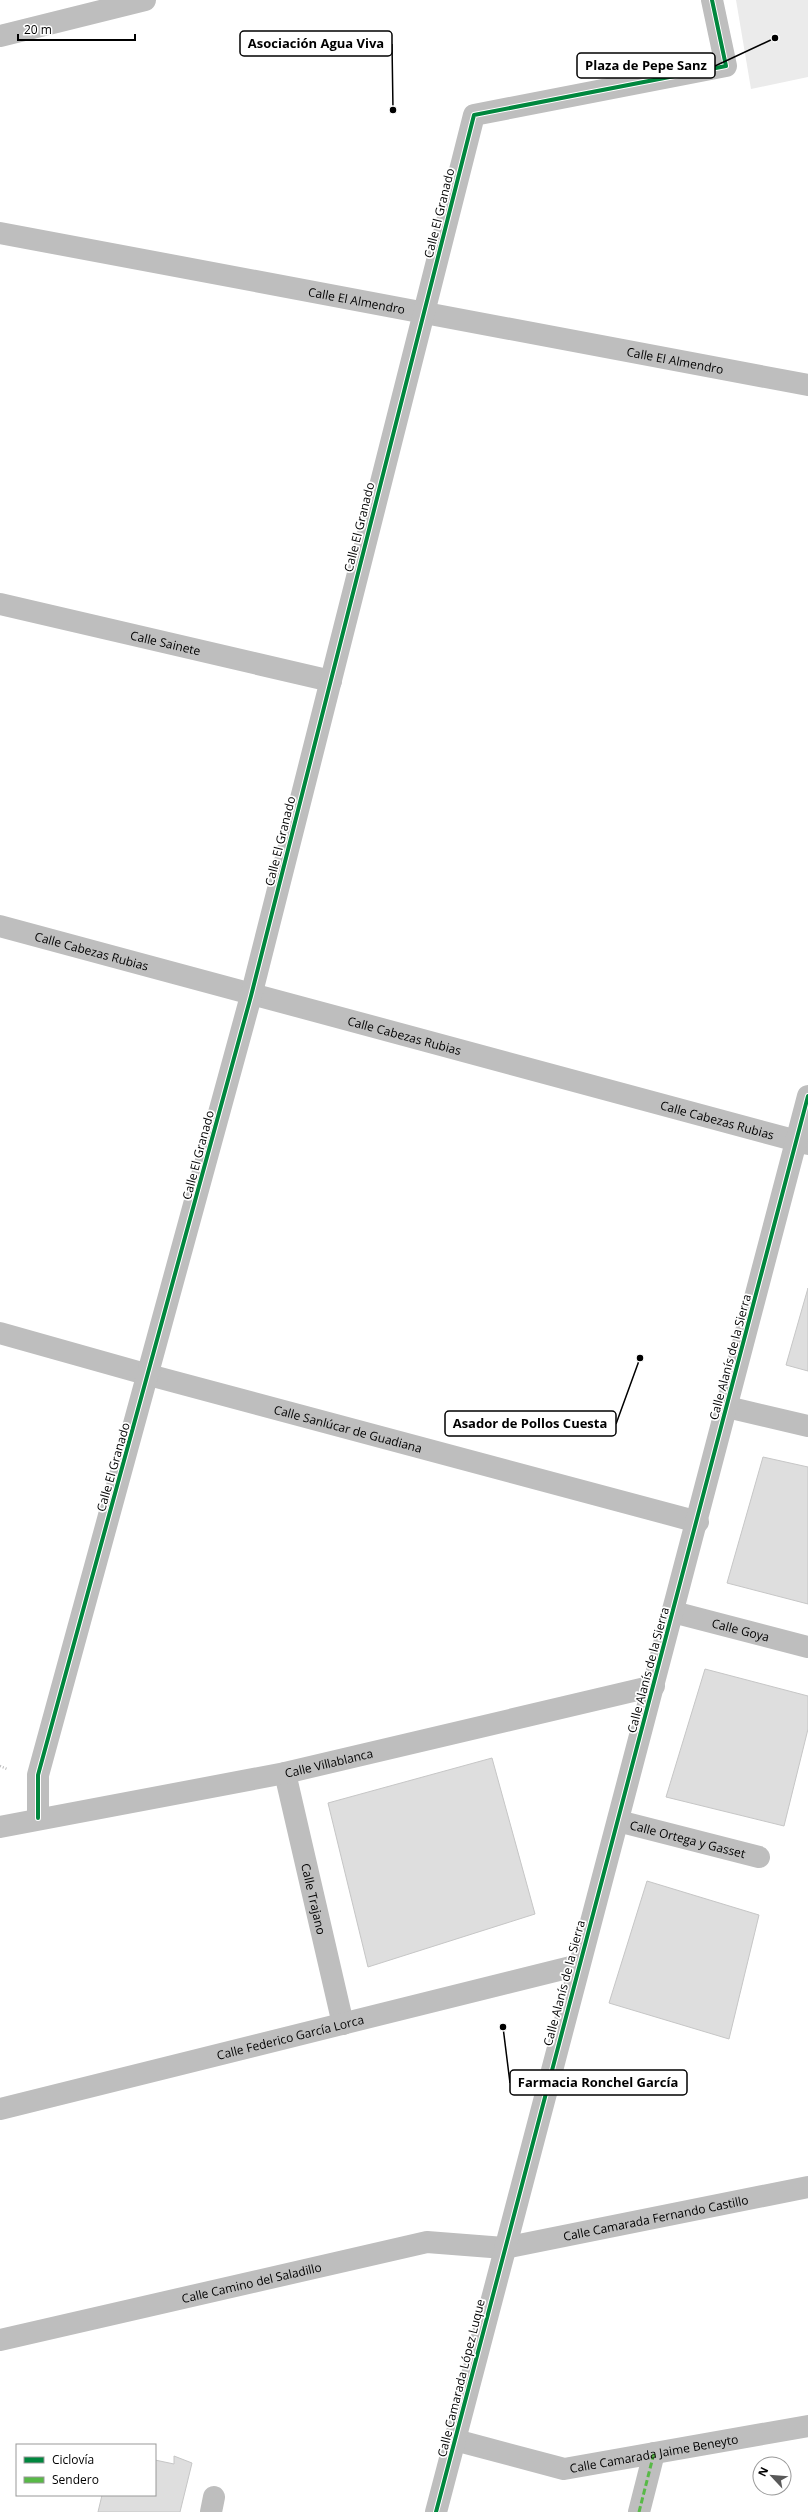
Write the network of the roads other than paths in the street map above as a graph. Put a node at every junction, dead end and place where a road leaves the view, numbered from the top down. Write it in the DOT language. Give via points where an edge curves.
graph roads {
  1 [pos="145,0"];
  2 [pos="712,0"];
  3 [pos="0,36"];
  4 [pos="0,232"];
  5 [pos="424,312"];
  6 [pos="808,385"];
  7 [pos="0,604"];
  8 [pos="331,681"];
  9 [pos="0,926"];
  10 [pos="251,996"];
  11 [pos="808,1096"];
  12 [pos="802,1143"];
  13 [pos="0,1333"];
  14 [pos="149,1375"];
  15 [pos="727,1407"];
  16 [pos="808,1426"];
  17 [pos="698,1522"];
  18 [pos="673,1612"];
  19 [pos="808,1647"];
  20 [pos="654,1686"];
  21 [pos="285,1773"];
  22 [pos="38,1818"];
  23 [pos="618,1821"];
  24 [pos="0,1828"];
  25 [pos="759,1857"];
  26 [pos="579,1965"];
  27 [pos="343,2024"];
  28 [pos="0,2109"];
  29 [pos="808,2187"];
  30 [pos="504,2248"];
  31 [pos="0,2340"];
  32 [pos="808,2426"];
  33 [pos="455,2440"];
  34 [pos="654,2453"];
  35 [pos="436,2512"];
  36 [pos="639,2512"];
  1 -- 3 [label="street"];
  2 -- 5 [label="street, Calle El Granado" via="726,66 474,115"];
  4 -- 5 [label="street, Calle El Almendro"];
  5 -- 6 [label="street, Calle El Almendro"];
  5 -- 8 [label="street, Calle El Granado"];
  7 -- 8 [label="street, Calle Sainete"];
  8 -- 10 [label="street, Calle El Granado"];
  9 -- 10 [label="street, Calle Cabezas Rubias"];
  10 -- 12 [label="street, Calle Cabezas Rubias"];
  10 -- 14 [label="street, Calle El Granado"];
  11 -- 12 [label="street, Calle Alanís de la Sierra"];
  12 -- 15 [label="street, Calle Alanís de la Sierra"];
  13 -- 14 [label="street, Calle Sanlúcar de Guadiana"];
  14 -- 17 [label="street, Calle Sanlúcar de Guadiana"];
  14 -- 22 [label="street, Calle El Granado" via="38,1775"];
  15 -- 16 [label="street"];
  15 -- 17 [label="street, Calle Alanís de la Sierra"];
  17 -- 18 [label="street, Calle Alanís de la Sierra"];
  18 -- 19 [label="street, Calle Goya"];
  18 -- 20 [label="street, Calle Alanís de la Sierra"];
  20 -- 21 [label="street, Calle Villablanca"];
  20 -- 23 [label="street, Calle Alanís de la Sierra"];
  21 -- 22 [label="street, Calle Villablanca"];
  21 -- 27 [label="street, Calle Trajano"];
  22 -- 24 [label="street, Calle Villablanca"];
  23 -- 25 [label="street, Calle Ortega y Gasset"];
  23 -- 26 [label="street, Calle Alanís de la Sierra"];
  26 -- 27 [label="street, Calle Federico García Lorca"];
  26 -- 30 [label="street, Calle Alanís de la Sierra"];
  27 -- 28 [label="street, Calle Federico García Lorca"];
  29 -- 30 [label="street, Calle Camarada Fernando Castillo"];
  30 -- 31 [label="street, Calle Camino del Saladillo" via="427,2242"];
  30 -- 33 [label="street, Calle Camarada López Luque"];
  32 -- 34 [label="street, Calle Camarada Jaime Beneyto"];
  33 -- 34 [label="street, Calle Camarada Jaime Beneyto" via="564,2469"];
  33 -- 35 [label="street, Calle Camarada López Luque"];
  34 -- 36 [label="street"];
}
